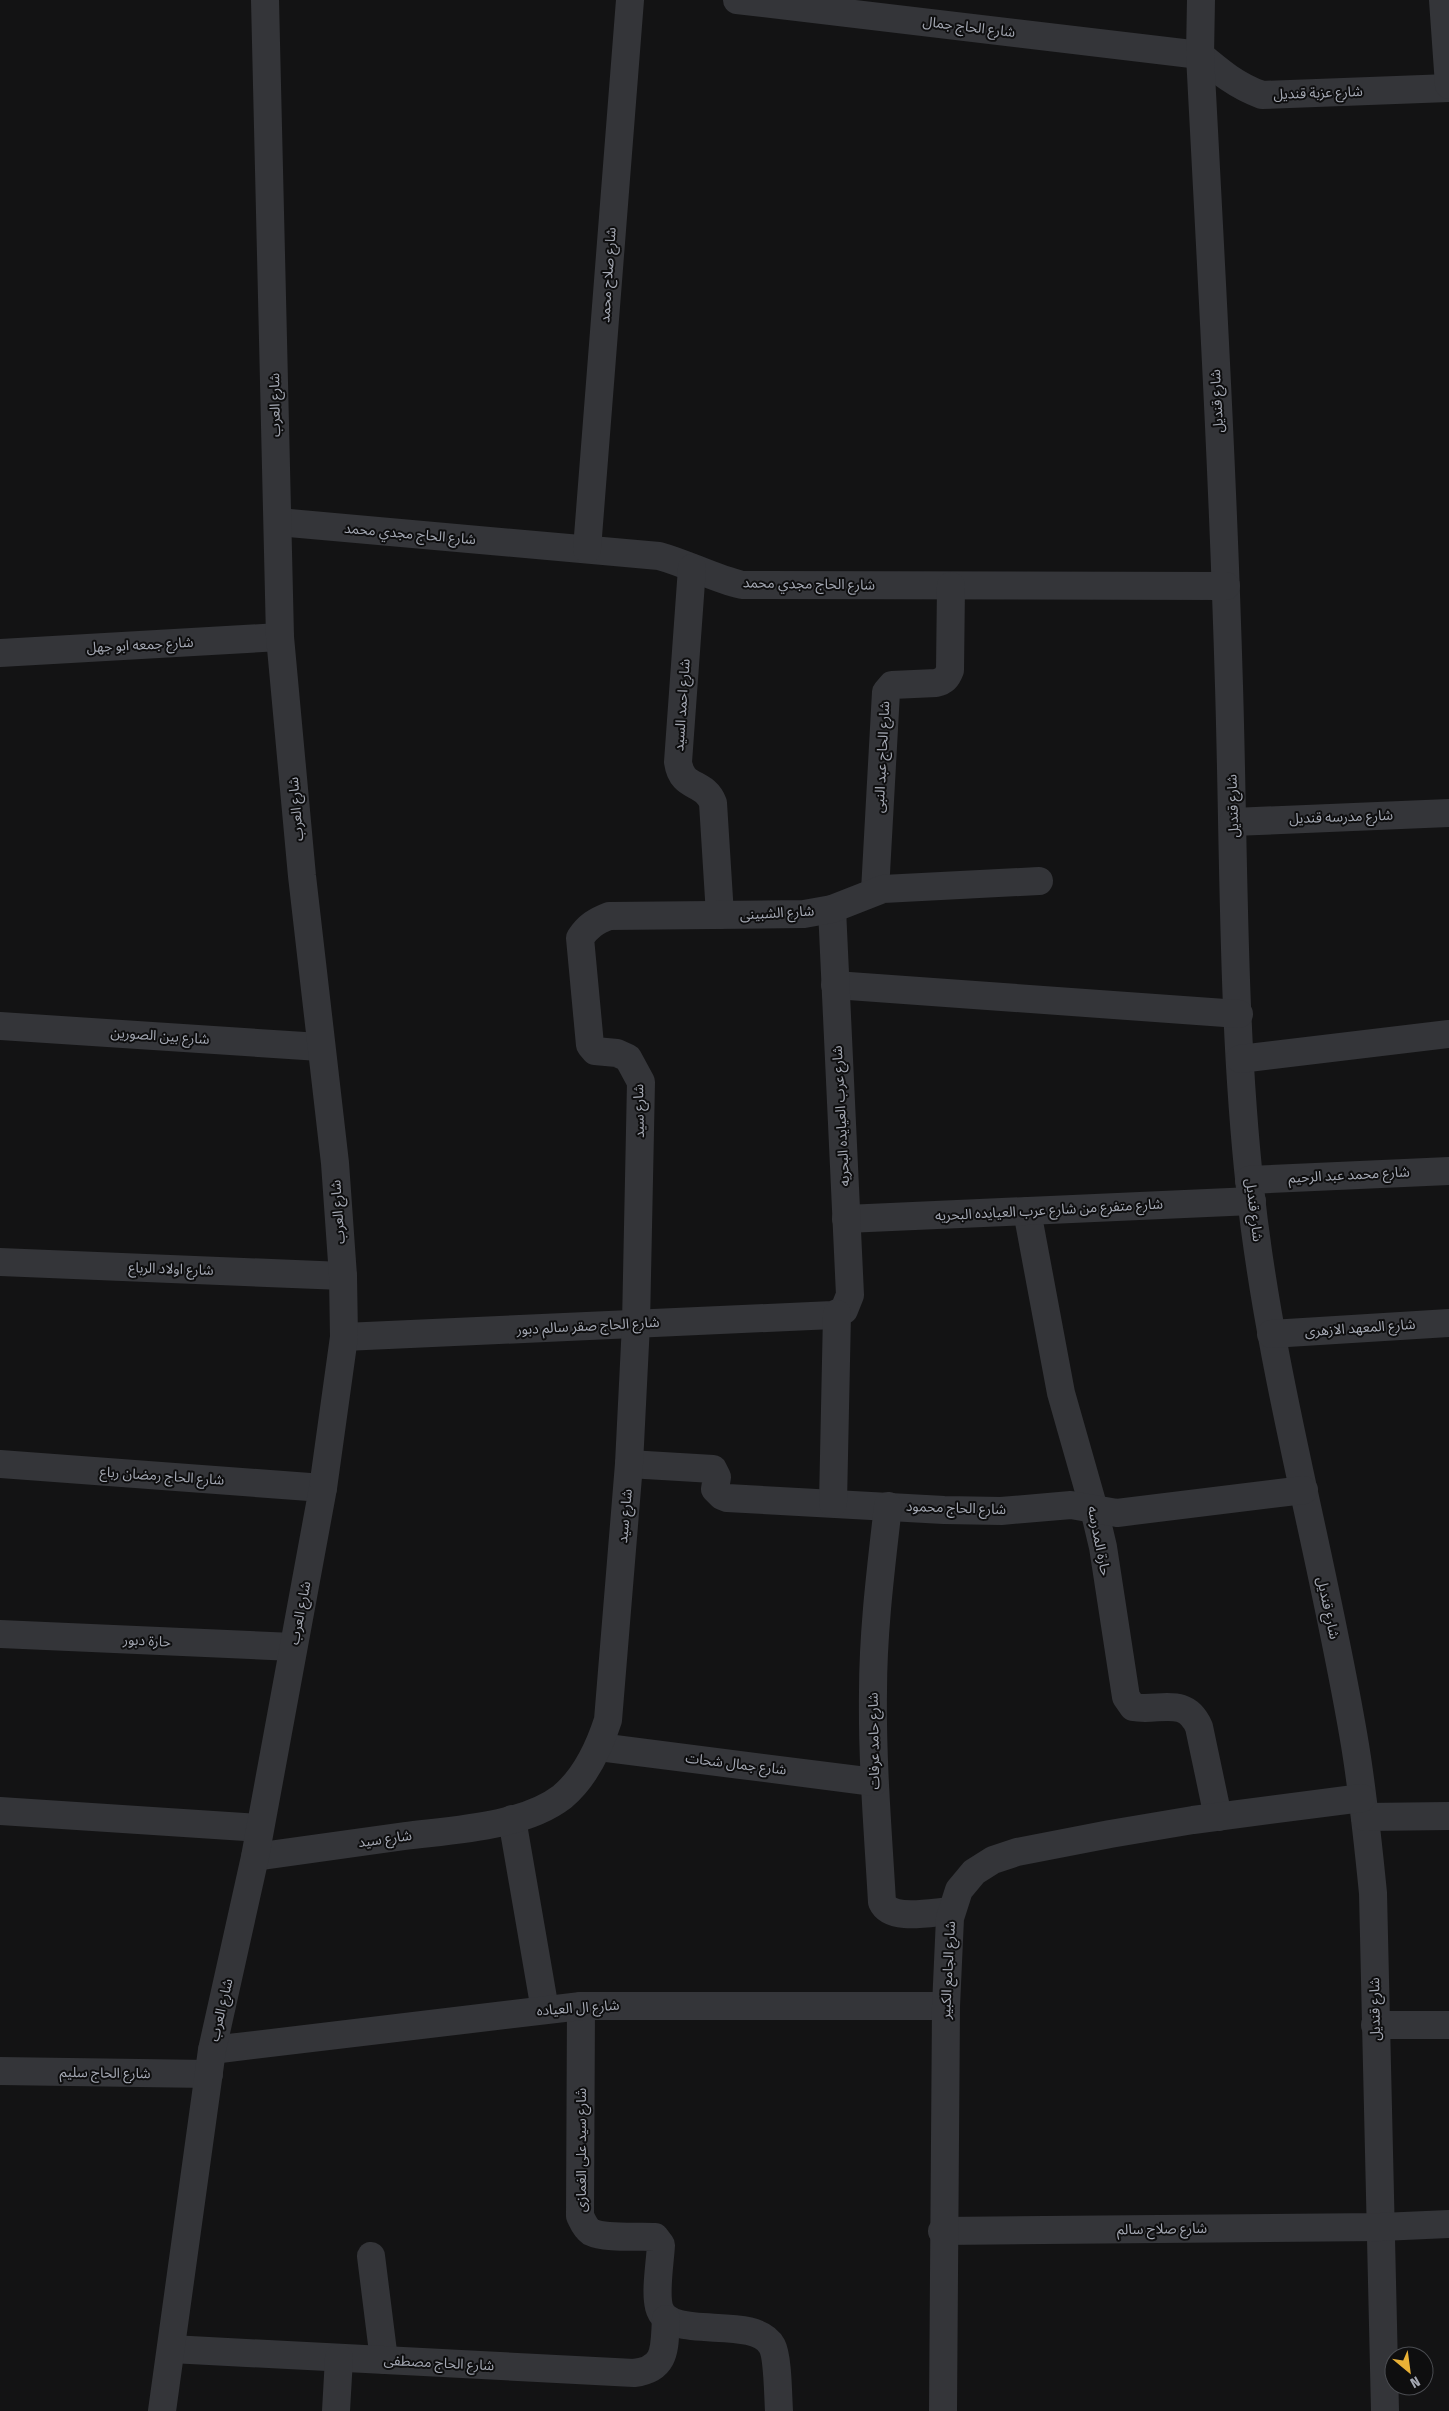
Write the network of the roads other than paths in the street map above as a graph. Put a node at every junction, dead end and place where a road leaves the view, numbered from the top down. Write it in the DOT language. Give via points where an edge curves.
graph roads {
  1 [pos="265,0"];
  2 [pos="630,0"];
  3 [pos="737,0"];
  4 [pos="1201,0"];
  5 [pos="1443,0"];
  6 [pos="1200,54"];
  7 [pos="1449,86"];
  8 [pos="278,522"];
  9 [pos="586,549"];
  10 [pos="692,568"];
  11 [pos="951,586"];
  12 [pos="1226,586"];
  13 [pos="280,637"];
  14 [pos="0,653"];
  15 [pos="1449,813"];
  16 [pos="1233,822"];
  17 [pos="1039,881"];
  18 [pos="875,890"];
  19 [pos="832,908"];
  20 [pos="720,915"];
  21 [pos="580,938"];
  22 [pos="835,985"];
  23 [pos="1239,1014"];
  24 [pos="0,1026"];
  25 [pos="1449,1034"];
  26 [pos="320,1047"];
  27 [pos="1240,1059"];
  28 [pos="1449,1171"];
  29 [pos="1250,1190"];
  30 [pos="1026,1210"];
  31 [pos="846,1218"];
  32 [pos="0,1262"];
  33 [pos="343,1276"];
  34 [pos="835,1314"];
  35 [pos="1449,1323"];
  36 [pos="636,1324"];
  37 [pos="1271,1334"];
  38 [pos="344,1337"];
  39 [pos="0,1464"];
  40 [pos="629,1464"];
  41 [pos="323,1488"];
  42 [pos="1304,1490"];
  43 [pos="833,1503"];
  44 [pos="888,1506"];
  45 [pos="1094,1509"];
  46 [pos="0,1634"];
  47 [pos="293,1647"];
  48 [pos="599,1747"];
  49 [pos="874,1782"];
  50 [pos="1364,1808"];
  51 [pos="0,1811"];
  52 [pos="1449,1816"];
  53 [pos="1218,1817"];
  54 [pos="512,1819"];
  55 [pos="259,1828"];
  56 [pos="255,1857"];
  57 [pos="951,1911"];
  58 [pos="581,2006"];
  59 [pos="946,2006"];
  60 [pos="545,2010"];
  61 [pos="1375,2025"];
  62 [pos="1449,2025"];
  63 [pos="210,2062"];
  64 [pos="0,2072"];
  65 [pos="1449,2224"];
  66 [pos="1381,2227"];
  67 [pos="942,2231"];
  68 [pos="371,2256"];
  69 [pos="666,2319"];
  70 [pos="171,2349"];
  71 [pos="339,2358"];
  72 [pos="384,2360"];
  73 [pos="162,2411"];
  74 [pos="336,2411"];
  75 [pos="779,2411"];
  76 [pos="942,2411"];
  77 [pos="1385,2411"];
  1 -- 8 [label="street, شارع العرب"];
  2 -- 9 [label="street, شارع صلاح محمد"];
  3 -- 6 [label="street, شارع الحاج جمال"];
  4 -- 6 [label="street, شارع قنديل"];
  5 -- 7 [label="street"];
  6 -- 7 [label="street, شارع عزبة قنديل" via="1229,80 1262,95"];
  6 -- 12 [label="street, شارع قنديل"];
  8 -- 9 [label="street, شارع الحاج مجدي محمد"];
  8 -- 13 [label="street, شارع العرب"];
  9 -- 10 [label="street, شارع الحاج مجدي محمد" via="659,556"];
  10 -- 11 [label="street, شارع الحاج مجدي محمد" via="717,579 742,584"];
  10 -- 20 [label="street, شارع احمد السيد" via="678,762 687,783 705,789 713,803"];
  11 -- 12 [label="street, شارع الحاج مجدي محمد"];
  11 -- 18 [label="street, شارع الحاج عبد النبى" via="948,676 936,683 892,685 886,692"];
  12 -- 16 [label="street, شارع قنديل"];
  13 -- 14 [label="street, شارع جمعه ابو جهل"];
  13 -- 26 [label="street, شارع العرب"];
  15 -- 16 [label="street, شارع مدرسه قنديل"];
  16 -- 23 [label="street, شارع قنديل"];
  17 -- 18 [label="street, شارع الشبينى"];
  18 -- 19 [label="street, شارع الشبينى"];
  19 -- 20 [label="street, شارع الشبينى" via="804,914"];
  19 -- 22 [label="street, شارع عرب العيايده البحريه"];
  20 -- 21 [label="street, شارع الشبينى" via="609,916 597,920"];
  21 -- 36 [label="street, شارع سيد" via="590,1045 595,1051 628,1058 641,1082"];
  22 -- 23 [label="street"];
  22 -- 31 [label="street, شارع عرب العيايده البحريه"];
  23 -- 27 [label="street, شارع قنديل"];
  24 -- 26 [label="street, شارع بين الصورين"];
  25 -- 27 [label="street"];
  26 -- 33 [label="street, شارع العرب" via="335,1163"];
  27 -- 29 [label="street, شارع قنديل"];
  28 -- 29 [label="street, شارع محمد عبد الرحيم"];
  29 -- 30 [label="street, شارع متفرع من شارع عرب العيايده البحريه"];
  29 -- 37 [label="street, شارع قنديل"];
  30 -- 31 [label="street, شارع متفرع من شارع عرب العيايده البحريه"];
  30 -- 45 [label="street, حارة المدرسه" via="1062,1393"];
  31 -- 34 [label="street, شارع عرب العيايده البحريه" via="849,1303"];
  32 -- 33 [label="street, شارع اولاد الرباع"];
  33 -- 38 [label="street, شارع العرب"];
  34 -- 36 [label="street, شارع الحاج صقر سالم دبور"];
  34 -- 43 [label="street"];
  35 -- 37 [label="street, شارع المعهد الازهرى"];
  36 -- 38 [label="street, شارع الحاج صقر سالم دبور"];
  36 -- 40 [label="street, شارع سيد"];
  37 -- 42 [label="street, شارع قنديل"];
  38 -- 41 [label="street, شارع العرب"];
  39 -- 41 [label="street, شارع الحاج رمضان رباع"];
  40 -- 43 [label="street, شارع الحاج محمود" via="713,1469 717,1477 715,1488 727,1498"];
  40 -- 48 [label="street, شارع سيد" via="608,1720"];
  41 -- 47 [label="street, شارع العرب"];
  42 -- 45 [label="street, شارع الحاج محمود" via="1128,1513"];
  42 -- 50 [label="street, شارع قنديل" via="1344,1684"];
  43 -- 44 [label="street, شارع الحاج محمود"];
  44 -- 45 [label="street, شارع الحاج محمود" via="1001,1511 1071,1506"];
  44 -- 49 [label="street, شارع حامد عرفات" via="876,1618"];
  45 -- 53 [label="street, حارة المدرسه" via="1126,1697 1133,1707 1176,1707 1195,1717"];
  46 -- 47 [label="street, حارة دبور"];
  47 -- 55 [label="street, شارع العرب"];
  48 -- 49 [label="street, شارع جمال شحات"];
  48 -- 54 [label="street, شارع سيد" via="581,1777 562,1797 538,1811"];
  49 -- 57 [label="street, شارع حامد عرفات" via="885,1908 896,1914"];
  50 -- 52 [label="street, شارع الجامع الكبير"];
  50 -- 53 [label="street, شارع الجامع الكبير"];
  50 -- 61 [label="street, شارع قنديل" via="1372,1893"];
  51 -- 55 [label="street"];
  53 -- 57 [label="street, شارع الجامع الكبير" via="1110,1834 1017,1852 993,1860 969,1878"];
  54 -- 56 [label="street, شارع سيد"];
  54 -- 60 [label="street"];
  55 -- 56 [label="street, شارع العرب"];
  56 -- 63 [label="street, شارع العرب"];
  57 -- 59 [label="street, شارع الجامع الكبير"];
  58 -- 59 [label="street, شارع ال العياده"];
  58 -- 60 [label="street, شارع ال العياده"];
  58 -- 69 [label="street, شارع سيد على الغمازى" via="580,2216 584,2226 592,2232 655,2237 659,2241 659,2308"];
  59 -- 67 [label="street, شارع الجامع الكبير"];
  60 -- 63 [label="street, شارع ال العياده"];
  61 -- 62 [label="street"];
  61 -- 66 [label="street, شارع قنديل"];
  63 -- 64 [label="street, شارع الحاج سليم"];
  63 -- 70 [label="street, شارع العرب"];
  65 -- 66 [label="street, شارع صلاح سالم"];
  66 -- 67 [label="street, شارع صلاح سالم"];
  66 -- 77 [label="street, شارع قنديل"];
  67 -- 76 [label="street, شارع الجامع الكبير"];
  68 -- 72 [label="street"];
  69 -- 72 [label="street, شارع الحاج مصطفى" via="663,2353 658,2365 646,2372"];
  69 -- 75 [label="street" via="679,2324 753,2332 766,2337 773,2348"];
  70 -- 71 [label="street, شارع الحاج مصطفى"];
  70 -- 73 [label="street, شارع العرب"];
  71 -- 72 [label="street, شارع الحاج مصطفى"];
  71 -- 74 [label="street"];
}
